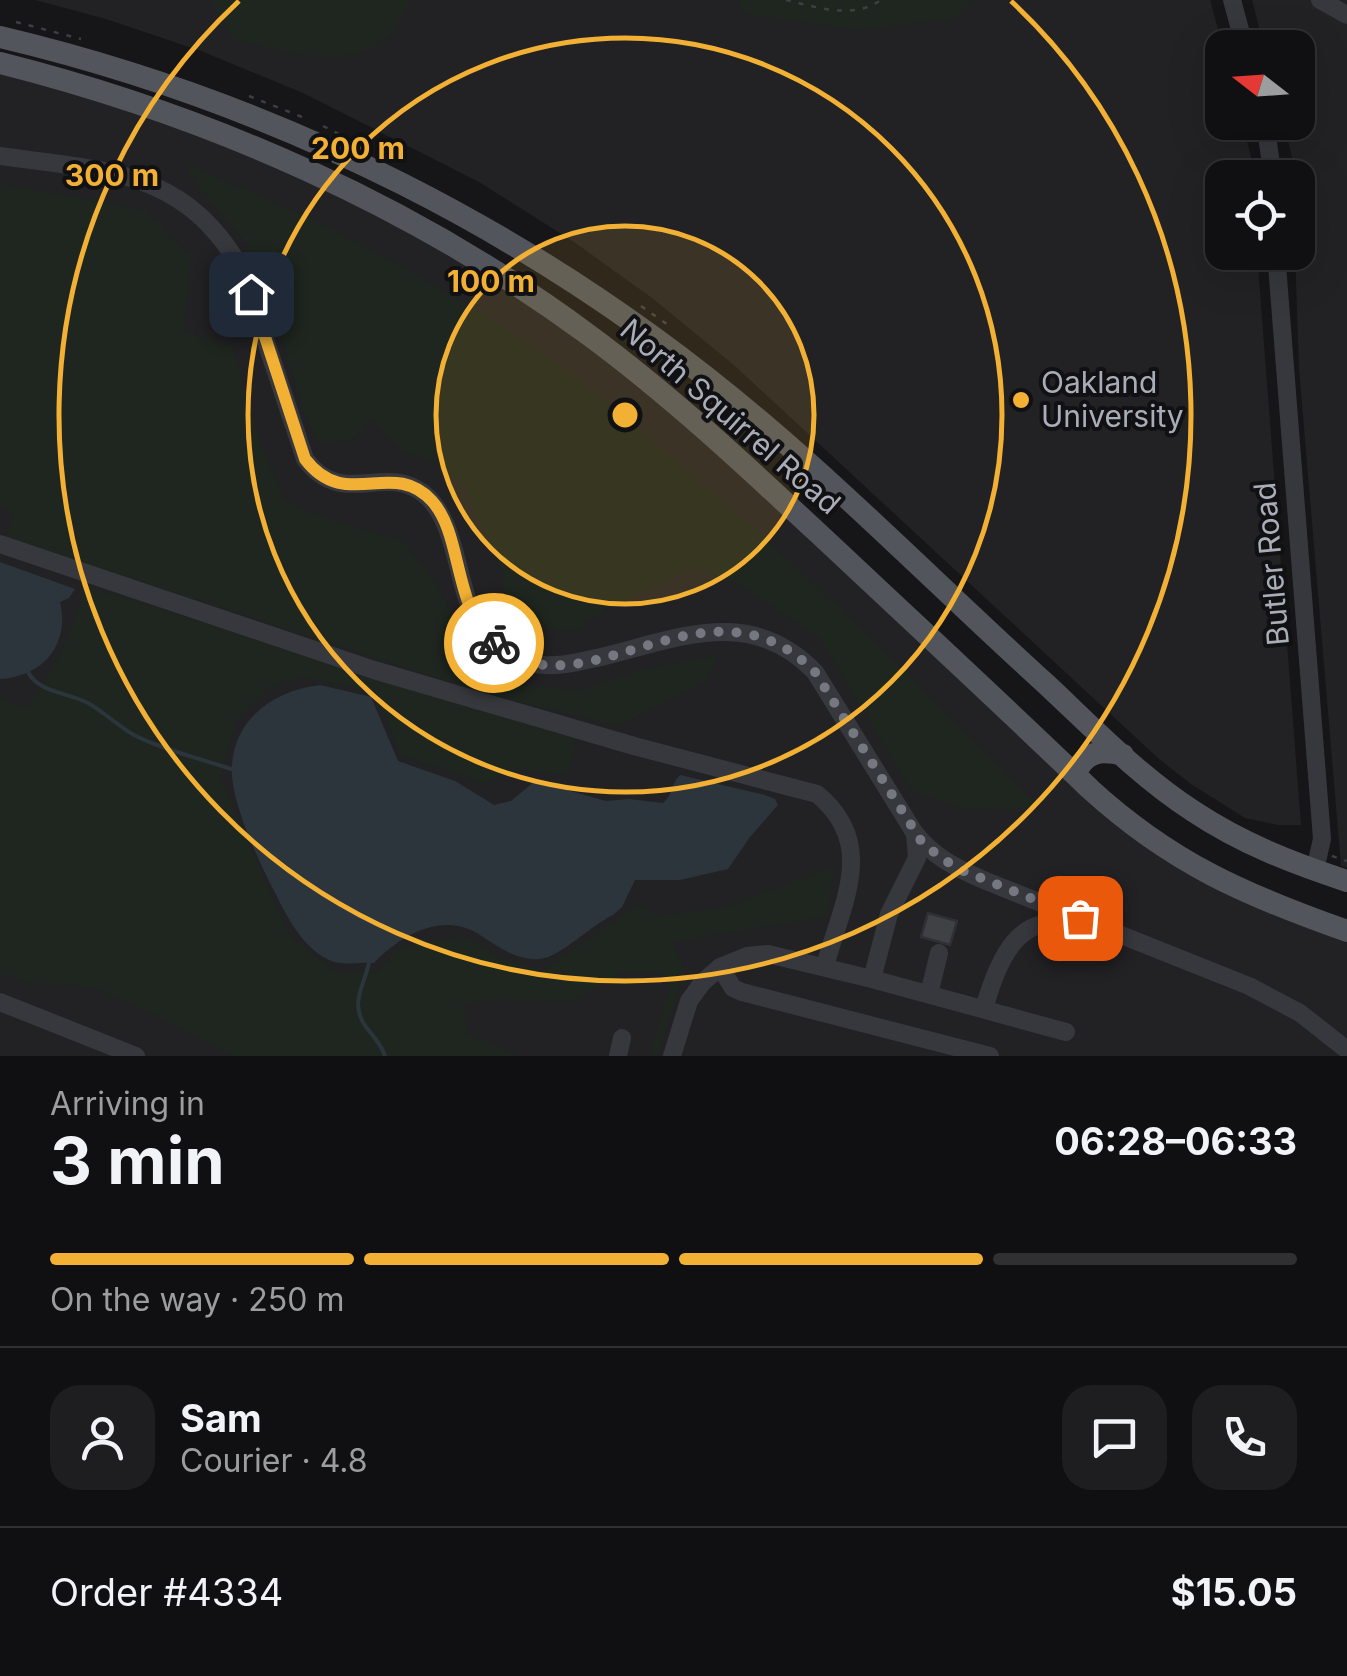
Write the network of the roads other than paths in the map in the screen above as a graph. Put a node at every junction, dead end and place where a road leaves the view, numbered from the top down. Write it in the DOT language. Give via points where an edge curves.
graph roads {
  1 [pos="1232,0"];
  2 [pos="1320,0"];
  3 [pos="1347,15"];
  4 [pos="1240,30"];
  5 [pos="0,37"];
  6 [pos="0,63"];
  7 [pos="0,156"];
  8 [pos="1277,270"];
  9 [pos="0,544"];
  10 [pos="1122,755"];
  11 [pos="1074,774"];
  12 [pos="914,832"];
  13 [pos="1324,863"];
  14 [pos="1347,881"];
  15 [pos="1347,932"];
  16 [pos="1143,942"];
  17 [pos="939,953"];
  18 [pos="824,966"];
  19 [pos="720,967"];
  20 [pos="872,978"];
  21 [pos="929,994"];
  22 [pos="0,1002"];
  23 [pos="984,1008"];
  24 [pos="1066,1032"];
  25 [pos="1347,1050"];
  26 [pos="136,1056"];
  27 [pos="672,1056"];
  28 [pos="990,1056"];
  1 -- 4 [label="street"];
  2 -- 3 [label="street"];
  5 -- 10 [label="main road, North Squirrel Road" via="118,68 271,123 431,199 560,273 760,420"];
  6 -- 11 [label="main road, North Squirrel Road" via="162,112 300,167 434,236 542,303 736,455"];
  7 -- 12 [label="street" via="134,177 209,223 242,270 305,459 338,484 392,481 432,501 470,610 505,652 530,664 558,666 706,632 770,639 815,672"];
  8 -- 13 [label="street, Butler Road"];
  9 -- 18 [label="street" via="374,670 817,794 845,825 852,844"];
  10 -- 11 [label="main road" via="1090,754"];
  10 -- 13 [label="main road, North Squirrel Road" via="1170,796 1264,852"];
  11 -- 15 [label="main road, North Squirrel Road" via="1140,831 1199,870"];
  12 -- 16 [label="street" via="956,868"];
  12 -- 20 [label="street" via="918,858 889,914"];
  13 -- 14 [label="main road, North Squirrel Road"];
  16 -- 23 [label="street" via="1104,938 1068,924 1038,926 1003,955"];
  16 -- 25 [label="street" via="1274,998"];
  17 -- 21 [label="street"];
  18 -- 19 [label="street" via="768,954"];
  18 -- 20 [label="street"];
  19 -- 27 [label="street" via="690,1001"];
  19 -- 28 [label="street" via="742,992"];
  20 -- 21 [label="street"];
  21 -- 23 [label="street"];
  22 -- 26 [label="street"];
  23 -- 24 [label="street"];
}
